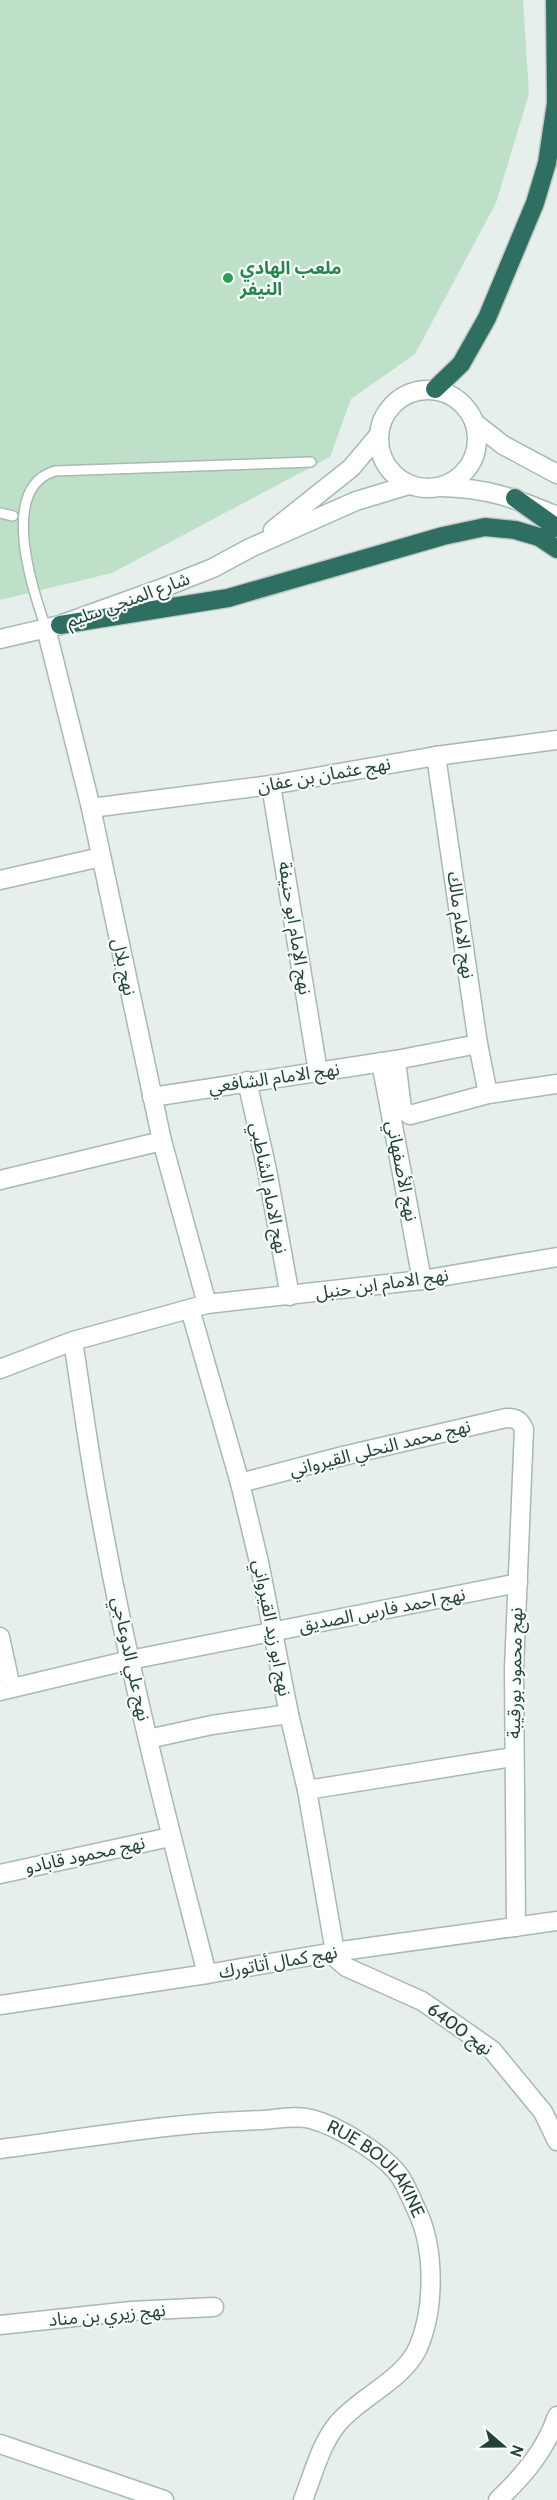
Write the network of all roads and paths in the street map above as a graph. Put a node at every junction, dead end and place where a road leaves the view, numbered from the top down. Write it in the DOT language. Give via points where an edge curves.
graph roads {
  1 [pos="555,0"];
  2 [pos="435,389"];
  3 [pos="475,423"];
  4 [pos="378,436"];
  5 [pos="311,462"];
  6 [pos="557,474"];
  7 [pos="409,485"];
  8 [pos="439,487"];
  9 [pos="515,498"];
  10 [pos="15,508"];
  11 [pos="0,513"];
  12 [pos="557,516"];
  13 [pos="557,528"];
  14 [pos="250,548"];
  15 [pos="557,549"];
  16 [pos="53,626"];
  17 [pos="0,639"];
  18 [pos="557,740"];
  19 [pos="436,756"];
  20 [pos="271,785"];
  21 [pos="91,808"];
  22 [pos="101,857"];
  23 [pos="0,880"];
  24 [pos="478,1044"];
  25 [pos="388,1061"];
  26 [pos="318,1072"];
  27 [pos="248,1081"];
  28 [pos="557,1084"];
  29 [pos="488,1094"];
  30 [pos="152,1097"];
  31 [pos="162,1141"];
  32 [pos="0,1180"];
  33 [pos="557,1257"];
  34 [pos="422,1280"];
  35 [pos="290,1296"];
  36 [pos="199,1306"];
  37 [pos="73,1341"];
  38 [pos="0,1368"];
  39 [pos="520,1421"];
  40 [pos="240,1483"];
  41 [pos="518,1583"];
  42 [pos="274,1631"];
  43 [pos="0,1637"];
  44 [pos="130,1660"];
  45 [pos="6,1690"];
  46 [pos="289,1714"];
  47 [pos="148,1739"];
  48 [pos="513,1757"];
  49 [pos="307,1790"];
  50 [pos="170,1837"];
  51 [pos="0,1874"];
  52 [pos="557,1922"];
  53 [pos="516,1927"];
  54 [pos="334,1952"];
  55 [pos="207,1974"];
  56 [pos="0,2005"];
  57 [pos="557,2141"];
  58 [pos="0,2149"];
  59 [pos="214,2307"];
  60 [pos="0,2325"];
  61 [pos="557,2416"];
  62 [pos="0,2445"];
  63 [pos="164,2500"];
  64 [pos="303,2500"];
  65 [pos="498,2500"];
  1 -- 2 [label="highway" via="556,103 547,163 535,203 487,318 461,364"];
  2 -- 3 [label="street" via="460,401"];
  2 -- 4 [label="street, شارع المنجي سليم" via="419,390 397,400 382,420"];
  3 -- 6 [label="street" via="503,445"];
  3 -- 8 [label="street" via="474,456 454,481"];
  4 -- 7 [label="street" via="386,466"];
  4 -- 14 [label="street, شارع المنجي سليم" via="351,468"];
  5 -- 10 [label="lane" via="54,471 32,479"];
  7 -- 8 [label="street, شارع المنجي سليم"];
  7 -- 14 [label="street, شارع المنجي سليم" via="356,501"];
  8 -- 9 [label="street, شارع المنجي سليم" via="472,488"];
  9 -- 12 [label="street, شارع المنجي سليم"];
  9 -- 13 [label="highway"];
  10 -- 11 [label="lane"];
  10 -- 16 [label="lane" via="14,536"];
  14 -- 16 [label="street, شارع المنجي سليم" via="213,568"];
  15 -- 16 [label="highway" via="539,537 485,527 228,598"];
  16 -- 17 [label="street, شارع المنجي سليم"];
  16 -- 21 [label="street, نهج بلال"];
  18 -- 19 [label="street, نهج عثمان بن عفان"];
  19 -- 20 [label="street, نهج عثمان بن عفان"];
  19 -- 24 [label="street, نهج الامام مالك"];
  20 -- 21 [label="street, نهج عثمان بن عفان"];
  20 -- 26 [label="street, نهج الإمام ابو حنيفة"];
  21 -- 22 [label="street, نهج بلال"];
  22 -- 23 [label="street"];
  22 -- 30 [label="street, نهج بلال"];
  24 -- 25 [label="street, نهج الامام الشافعي"];
  24 -- 29 [label="street, نهج الامام مالك"];
  25 -- 26 [label="street, نهج الامام الشافعي"];
  25 -- 29 [label="street" via="402,1109 410,1115"];
  25 -- 34 [label="street, نهج الأصفهاني"];
  26 -- 27 [label="street, نهج الامام الشافعي"];
  27 -- 30 [label="street, نهج الامام الشافعي"];
  27 -- 35 [label="street, نهج الامام الشاطبي"];
  28 -- 29 [label="street"];
  30 -- 31 [label="street, نهج بلال"];
  31 -- 32 [label="street"];
  31 -- 36 [label="street, نهج بلال"];
  33 -- 34 [label="street, نهج الامام ابن حنبل"];
  34 -- 35 [label="street, نهج الامام ابن حنبل"];
  35 -- 36 [label="street, نهج الامام ابن حنبل"];
  36 -- 37 [label="street, نهج الامام ابن حنبل"];
  36 -- 40 [label="street, نهج ابو زيد القيرواني"];
  37 -- 38 [label="street, نهج الامام ابن حنبل"];
  37 -- 44 [label="street, نهج علي الدوعاجي" via="100,1511"];
  39 -- 40 [label="street, نهج محمد النحلي القيرواني" via="506,1418"];
  39 -- 41 [label="street, نهج محمود بورقيبة" via="525,1429"];
  40 -- 42 [label="street, نهج ابو زيد القيرواني"];
  41 -- 42 [label="street, نهج احمد فارس الصديق"];
  41 -- 48 [label="street, نهج محمود بورقيبة"];
  42 -- 44 [label="street, نهج احمد فارس الصديق"];
  42 -- 46 [label="street, نهج ابو زيد القيرواني"];
  43 -- 45 [label="street"];
  44 -- 45 [label="street, نهج احمد فارس الصديق"];
  44 -- 47 [label="street, نهج علي الدوعاجي"];
  46 -- 47 [label="street"];
  46 -- 49 [label="street, نهج ابو زيد القيرواني"];
  47 -- 50 [label="street, نهج علي الدوعاجي"];
  48 -- 49 [label="street"];
  48 -- 53 [label="street, نهج محمود بورقيبة"];
  49 -- 54 [label="street, نهج ابو زيد القيرواني"];
  50 -- 51 [label="street, نهج محمود قابادو"];
  50 -- 55 [label="street, نهج علي الدوعاجي"];
  52 -- 53 [label="street, نهج كمال أتاتورك"];
  53 -- 54 [label="street, نهج كمال أتاتورك"];
  54 -- 55 [label="street, نهج كمال أتاتورك"];
  54 -- 57 [label="street, نهج 6400" via="338,1962 422,2001 492,2050 543,2112"];
  55 -- 56 [label="street, نهج كمال أتاتورك"];
  58 -- 64 [label="street, RUE BOULAKINE" via="224,2121 309,2118 365,2144 400,2176 425,2227 431,2276 425,2327 406,2365 330,2434"];
  59 -- 60 [label="street, نهج زيري بن مناد"];
  61 -- 65 [label="street" via="532,2464"];
  62 -- 63 [label="street"];
}
